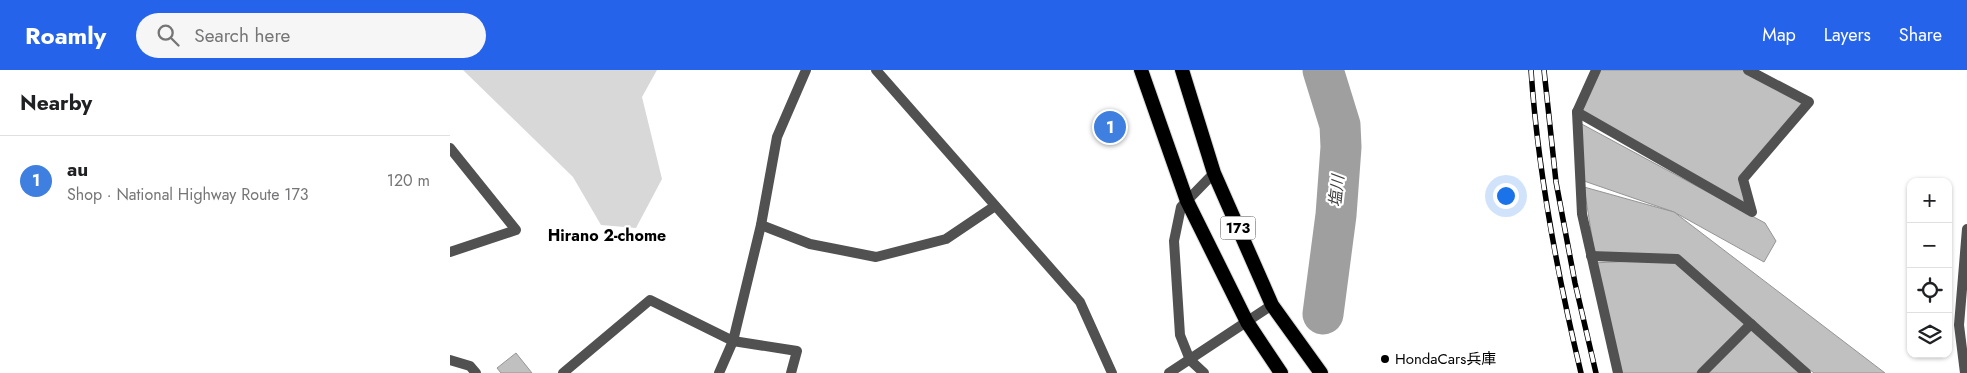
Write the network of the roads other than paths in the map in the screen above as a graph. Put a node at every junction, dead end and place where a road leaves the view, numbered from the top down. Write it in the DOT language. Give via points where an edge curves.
graph roads {
  1 [pos="806,70"];
  2 [pos="876,70"];
  3 [pos="1141,70"];
  4 [pos="1182,70"];
  5 [pos="1596,70"];
  6 [pos="1748,70"];
  7 [pos="1577,112"];
  8 [pos="450,148"];
  9 [pos="1214,173"];
  10 [pos="1187,201"];
  11 [pos="994,206"];
  12 [pos="760,225"];
  13 [pos="1967,228"];
  14 [pos="450,252"];
  15 [pos="1591,256"];
  16 [pos="1272,305"];
  17 [pos="1247,322"];
  18 [pos="1751,324"];
  19 [pos="733,341"];
  20 [pos="450,360"];
  21 [pos="1190,360"];
  22 [pos="476,373"];
  23 [pos="563,373"];
  24 [pos="719,373"];
  25 [pos="791,373"];
  26 [pos="1112,373"];
  27 [pos="1169,373"];
  28 [pos="1204,373"];
  29 [pos="1281,373"];
  30 [pos="1321,373"];
  31 [pos="1618,373"];
  32 [pos="1702,373"];
  33 [pos="1806,373"];
  34 [pos="1965,373"];
  1 -- 12 [label="street" via="777,137"];
  2 -- 11 [label="street"];
  3 -- 10 [label="highway, 173"];
  4 -- 9 [label="highway, 173"];
  5 -- 7 [label="street"];
  6 -- 7 [label="street" via="1809,102 1743,179 1752,212"];
  7 -- 15 [label="street" via="1582,214"];
  8 -- 14 [label="street" via="516,230"];
  9 -- 10 [label="street"];
  9 -- 16 [label="highway, 173"];
  10 -- 17 [label="highway, 173"];
  10 -- 21 [label="street" via="1181,207 1174,241 1180,336"];
  11 -- 12 [label="street" via="946,238 876,256 810,244"];
  11 -- 26 [label="street" via="1080,302"];
  12 -- 19 [label="street"];
  13 -- 34 [label="street" via="1959,325"];
  15 -- 18 [label="street" via="1677,259"];
  15 -- 31 [label="street"];
  16 -- 17 [label="street"];
  16 -- 30 [label="highway, 173"];
  17 -- 21 [label="street"];
  17 -- 29 [label="highway, 173"];
  18 -- 32 [label="street"];
  18 -- 33 [label="street"];
  19 -- 23 [label="street" via="650,300"];
  19 -- 24 [label="street"];
  19 -- 25 [label="street" via="797,351"];
  20 -- 22 [label="street" via="470,366"];
  21 -- 27 [label="street"];
  21 -- 28 [label="street"];
}
